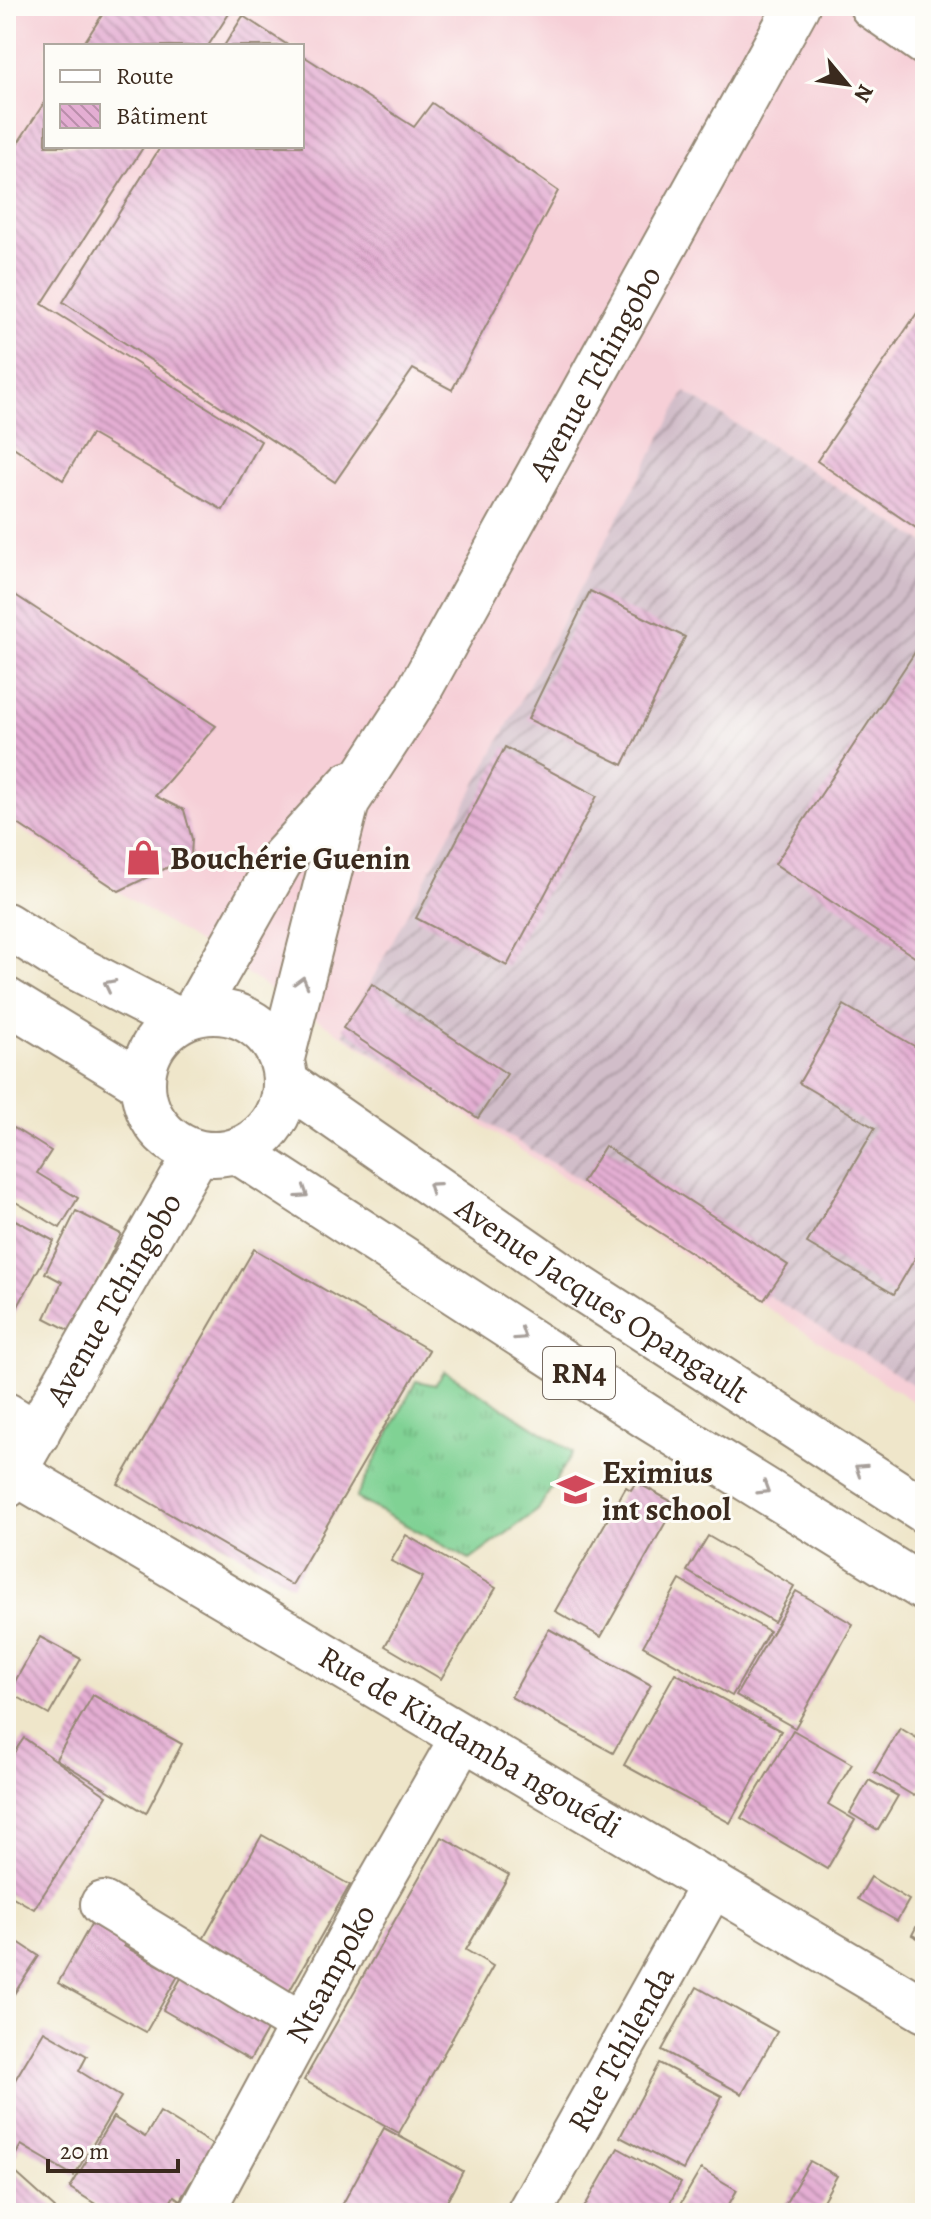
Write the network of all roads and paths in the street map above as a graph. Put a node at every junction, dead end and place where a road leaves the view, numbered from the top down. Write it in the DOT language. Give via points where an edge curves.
graph roads {
  1 [pos="797,6"];
  2 [pos="872,6"];
  3 [pos="925,43"];
  4 [pos="391,737"];
  5 [pos="6,925"];
  6 [pos="6,1000"];
  7 [pos="186,1017"];
  8 [pos="284,1070"];
  9 [pos="142,1083"];
  10 [pos="217,1152"];
  11 [pos="21,1424"];
  12 [pos="10,1479"];
  13 [pos="925,1511"];
  14 [pos="925,1589"];
  15 [pos="463,1737"];
  16 [pos="713,1884"];
  17 [pos="103,1904"];
  18 [pos="925,2010"];
  19 [pos="302,2025"];
  20 [pos="201,2213"];
  21 [pos="529,2213"];
  1 -- 4 [label="main road, Avenue Tchingobo"];
  2 -- 3 [label="main road"];
  4 -- 7 [label="main road, Avenue Tchingobo" via="280,861"];
  8 -- 4 [label="main road, Avenue Tchingobo, one-way" via="347,802"];
  7 -- 5 [label="main road, RN4, one-way" via="63,961"];
  6 -- 9 [label="main road"];
  7 -- 8 [label="main road, RN4" via="230,1012 262,1028"];
  7 -- 9 [label="main road" via="158,1036 146,1058"];
  8 -- 10 [label="main road" via="282,1105 272,1125 257,1140"];
  13 -- 8 [label="main road, Avenue Jacques Opangault / RN4, one-way" via="579,1287"];
  9 -- 10 [label="main road, RN4" via="146,1107 175,1144"];
  10 -- 11 [label="main road, Avenue Tchingobo"];
  10 -- 14 [label="main road, RN4, one-way"];
  11 -- 12 [label="main road, Avenue Tchingobo"];
  12 -- 15 [label="main road, Rue de Kindamba ngouédi"];
  15 -- 16 [label="main road, Rue de Kindamba ngouédi"];
  15 -- 19 [label="main road, Ntsampoko"];
  16 -- 18 [label="main road, Rue de Kindamba ngouédi"];
  16 -- 21 [label="main road, Rue Tchilenda"];
  17 -- 19 [label="main road"];
  19 -- 20 [label="main road, Ntsampoko"];
}
